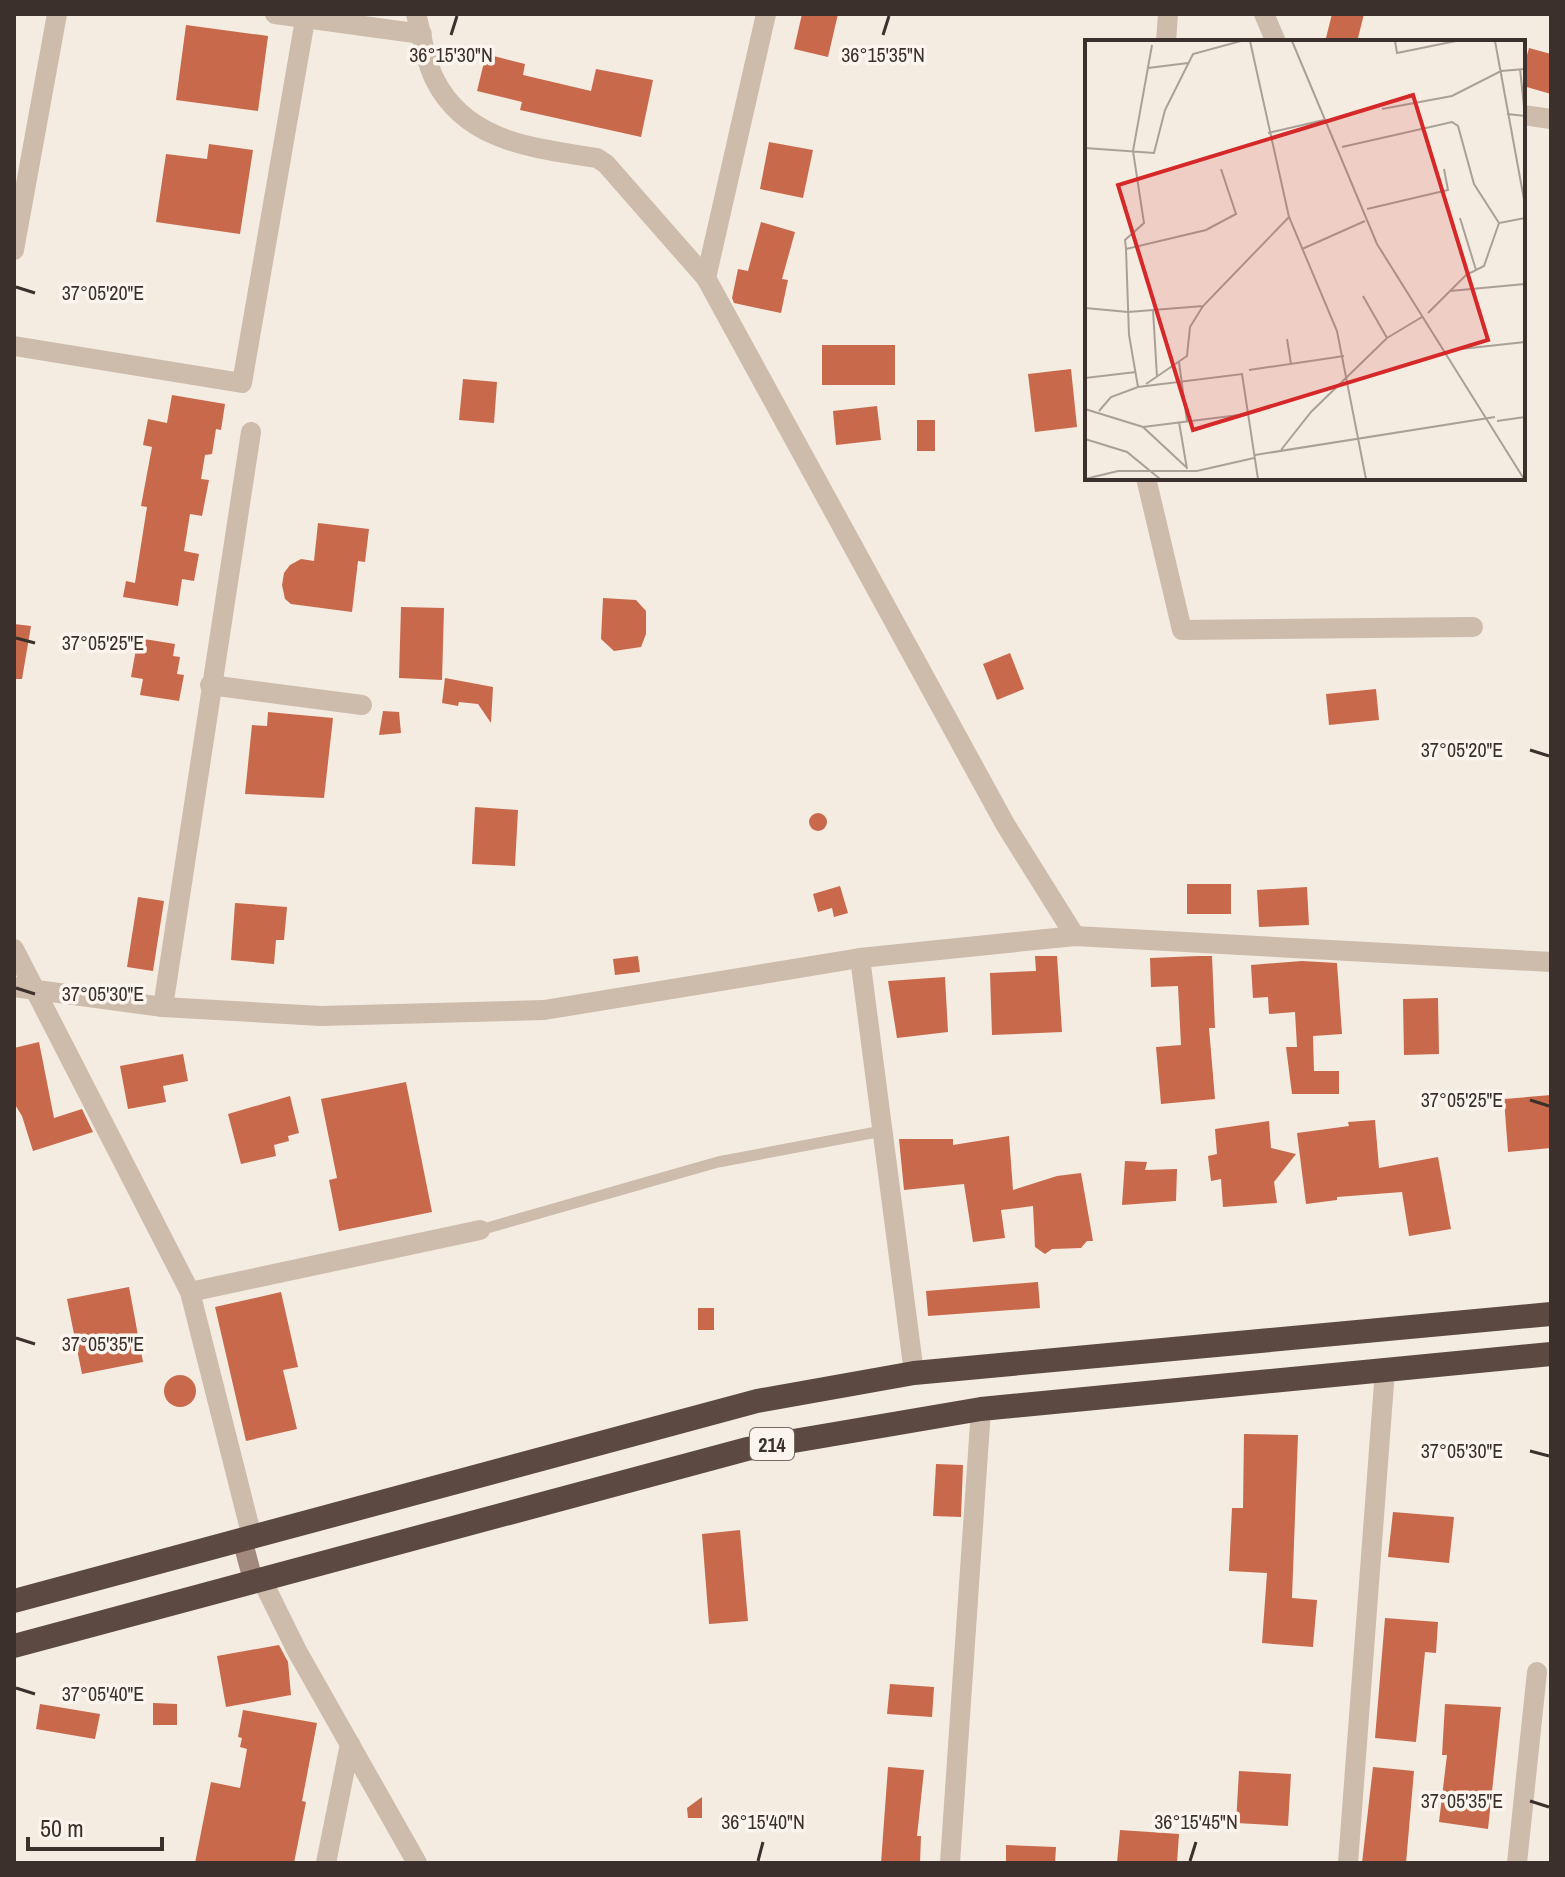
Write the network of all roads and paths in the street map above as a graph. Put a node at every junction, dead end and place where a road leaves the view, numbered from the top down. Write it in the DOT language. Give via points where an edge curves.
graph roads {
  1 [pos="57,14"];
  2 [pos="275,14"];
  3 [pos="416,14"];
  4 [pos="766,14"];
  5 [pos="1168,14"];
  6 [pos="1264,14"];
  7 [pos="305,17"];
  8 [pos="422,34"];
  9 [pos="1166,40"];
  10 [pos="1275,40"];
  11 [pos="1525,115"];
  12 [pos="1551,119"];
  13 [pos="21,169"];
  14 [pos="14,250"];
  15 [pos="706,278"];
  16 [pos="14,346"];
  17 [pos="251,432"];
  18 [pos="1146,480"];
  19 [pos="1473,627"];
  20 [pos="210,685"];
  21 [pos="362,705"];
  22 [pos="1075,936"];
  23 [pos="14,949"];
  24 [pos="860,958"];
  25 [pos="1551,962"];
  26 [pos="24,989"];
  27 [pos="163,1007"];
  28 [pos="882,1131"];
  29 [pos="480,1230"];
  30 [pos="190,1292"];
  31 [pos="1551,1314"];
  32 [pos="1551,1354"];
  33 [pos="1385,1370"];
  34 [pos="914,1373"];
  35 [pos="981,1409"];
  36 [pos="247,1538"];
  37 [pos="257,1579"];
  38 [pos="14,1601"];
  39 [pos="14,1646"];
  40 [pos="1537,1672"];
  41 [pos="350,1744"];
  42 [pos="326,1863"];
  43 [pos="417,1863"];
  44 [pos="950,1863"];
  45 [pos="1348,1863"];
  46 [pos="1517,1863"];
  1 -- 13 [label="street"];
  2 -- 7 [label="street"];
  3 -- 8 [label="street"];
  4 -- 15 [label="street"];
  5 -- 9 [label="street"];
  6 -- 10 [label="street"];
  7 -- 8 [label="street"];
  7 -- 16 [label="street" via="242,383"];
  8 -- 15 [label="street" via="434,78 465,117 514,144 606,164"];
  11 -- 12 [label="street"];
  13 -- 14 [label="street"];
  15 -- 22 [label="street" via="1005,824"];
  17 -- 20 [label="street"];
  18 -- 19 [label="street" via="1182,630"];
  20 -- 21 [label="street"];
  20 -- 27 [label="street"];
  22 -- 24 [label="street"];
  22 -- 25 [label="street"];
  23 -- 26 [label="street"];
  24 -- 27 [label="street" via="544,1010 321,1016"];
  24 -- 28 [label="street"];
  26 -- 27 [label="street"];
  26 -- 30 [label="street"];
  28 -- 29 [label="lane" via="718,1162"];
  28 -- 34 [label="street"];
  29 -- 30 [label="street"];
  30 -- 36 [label="street"];
  31 -- 34 [label="highway, 214"];
  32 -- 33 [label="highway, 214"];
  33 -- 35 [label="highway, 214"];
  33 -- 45 [label="street"];
  34 -- 36 [label="highway, 214" via="757,1401"];
  35 -- 37 [label="highway, 214" via="747,1449"];
  35 -- 44 [label="street"];
  36 -- 37 [label="street"];
  36 -- 38 [label="highway, 214"];
  37 -- 39 [label="highway, 214"];
  37 -- 41 [label="street"];
  40 -- 46 [label="street"];
  41 -- 42 [label="street"];
  41 -- 43 [label="street"];
}
